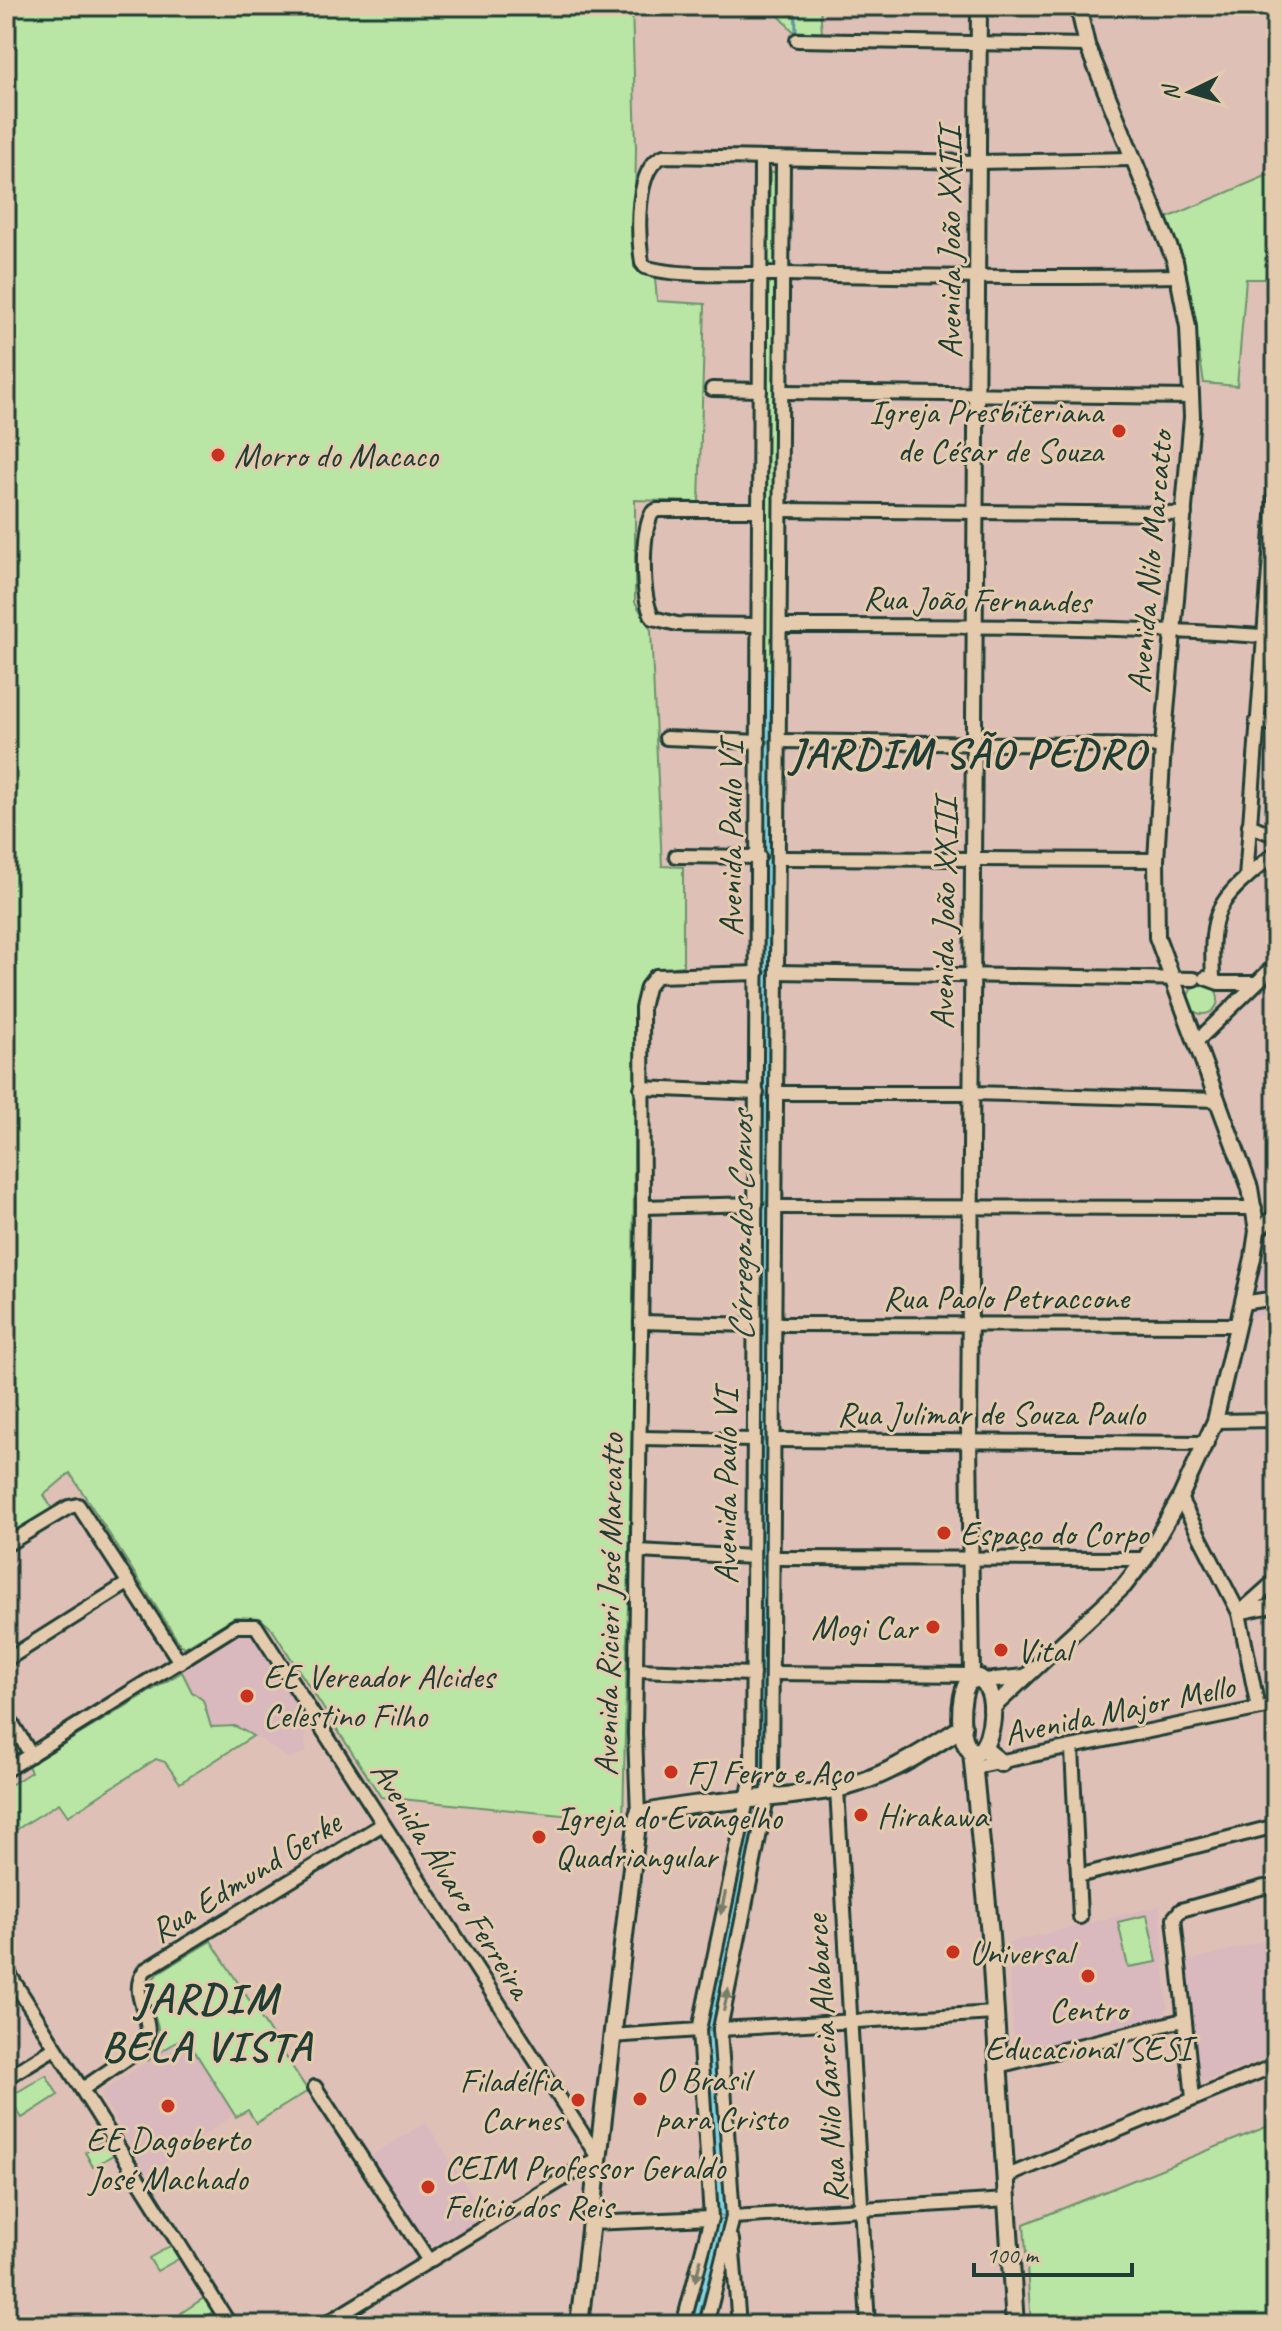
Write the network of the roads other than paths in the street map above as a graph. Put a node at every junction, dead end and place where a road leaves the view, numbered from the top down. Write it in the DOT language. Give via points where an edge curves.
graph roads {
  1 [pos="979,6"];
  2 [pos="1078,6"];
  3 [pos="797,40"];
  4 [pos="978,44"];
  5 [pos="1087,45"];
  6 [pos="1132,159"];
  7 [pos="761,160"];
  8 [pos="783,160"];
  9 [pos="979,162"];
  10 [pos="761,273"];
  11 [pos="785,274"];
  12 [pos="1179,276"];
  13 [pos="978,279"];
  14 [pos="712,389"];
  15 [pos="760,390"];
  16 [pos="784,392"];
  17 [pos="979,394"];
  18 [pos="1192,397"];
  19 [pos="1276,476"];
  20 [pos="759,510"];
  21 [pos="782,510"];
  22 [pos="978,511"];
  23 [pos="1185,514"];
  24 [pos="1273,553"];
  25 [pos="758,625"];
  26 [pos="781,626"];
  27 [pos="976,626"];
  28 [pos="1173,630"];
  29 [pos="1270,636"];
  30 [pos="1256,722"];
  31 [pos="1276,724"];
  32 [pos="666,738"];
  33 [pos="779,741"];
  34 [pos="759,742"];
  35 [pos="975,743"];
  36 [pos="1163,746"];
  37 [pos="1249,825"];
  38 [pos="1276,836"];
  39 [pos="1276,852"];
  40 [pos="676,856"];
  41 [pos="759,857"];
  42 [pos="778,858"];
  43 [pos="975,860"];
  44 [pos="1156,860"];
  45 [pos="1246,878"];
  46 [pos="1276,964"];
  47 [pos="777,972"];
  48 [pos="757,973"];
  49 [pos="973,976"];
  50 [pos="1216,981"];
  51 [pos="1256,983"];
  52 [pos="1174,984"];
  53 [pos="1224,1014"];
  54 [pos="1196,1042"];
  55 [pos="641,1088"];
  56 [pos="757,1093"];
  57 [pos="778,1093"];
  58 [pos="971,1093"];
  59 [pos="1217,1100"];
  60 [pos="756,1204"];
  61 [pos="643,1207"];
  62 [pos="776,1207"];
  63 [pos="1255,1208"];
  64 [pos="971,1209"];
  65 [pos="1276,1215"];
  66 [pos="1257,1231"];
  67 [pos="1276,1298"];
  68 [pos="1242,1303"];
  69 [pos="641,1322"];
  70 [pos="775,1324"];
  71 [pos="754,1325"];
  72 [pos="1237,1325"];
  73 [pos="970,1326"];
  74 [pos="1276,1420"];
  75 [pos="1215,1421"];
  76 [pos="640,1438"];
  77 [pos="969,1439"];
  78 [pos="753,1440"];
  79 [pos="774,1440"];
  80 [pos="1207,1443"];
  81 [pos="1180,1498"];
  82 [pos="6,1545"];
  83 [pos="638,1551"];
  84 [pos="753,1557"];
  85 [pos="773,1558"];
  86 [pos="971,1558"];
  87 [pos="1145,1559"];
  88 [pos="1276,1580"];
  89 [pos="128,1583"];
  90 [pos="1276,1605"];
  91 [pos="1239,1613"];
  92 [pos="6,1660"];
  93 [pos="180,1662"];
  94 [pos="637,1670"];
  95 [pos="773,1673"];
  96 [pos="753,1674"];
  97 [pos="1024,1677"];
  98 [pos="976,1679"];
  99 [pos="1276,1705"];
  100 [pos="1258,1708"];
  101 [pos="991,1709"];
  102 [pos="6,1713"];
  103 [pos="963,1727"];
  104 [pos="1072,1749"];
  105 [pos="924,1752"];
  106 [pos="974,1753"];
  107 [pos="31,1755"];
  108 [pos="1001,1763"];
  109 [pos="6,1770"];
  110 [pos="837,1789"];
  111 [pos="768,1797"];
  112 [pos="746,1799"];
  113 [pos="638,1815"];
  114 [pos="383,1824"];
  115 [pos="1276,1826"];
  116 [pos="1078,1876"];
  117 [pos="1276,1888"];
  118 [pos="1080,1917"];
  119 [pos="6,1969"];
  120 [pos="995,2013"];
  121 [pos="1183,2020"];
  122 [pos="849,2022"];
  123 [pos="720,2029"];
  124 [pos="699,2030"];
  125 [pos="611,2036"];
  126 [pos="55,2048"];
  127 [pos="1276,2065"];
  128 [pos="998,2066"];
  129 [pos="6,2078"];
  130 [pos="315,2087"];
  131 [pos="84,2088"];
  132 [pos="1193,2098"];
  133 [pos="596,2158"];
  134 [pos="1005,2177"];
  135 [pos="1007,2200"];
  136 [pos="862,2210"];
  137 [pos="733,2217"];
  138 [pos="711,2218"];
  139 [pos="590,2223"];
  140 [pos="732,2232"];
  141 [pos="429,2261"];
  142 [pos="230,2325"];
  143 [pos="324,2325"];
  144 [pos="579,2325"];
  145 [pos="683,2325"];
  146 [pos="706,2325"];
  147 [pos="739,2325"];
  148 [pos="868,2325"];
  149 [pos="1015,2325"];
  1 -- 4 [label="street, Avenida João XXIII"];
  2 -- 5 [label="street, Avenida Nilo Marcatto"];
  3 -- 4 [label="street"];
  4 -- 5 [label="street"];
  4 -- 9 [label="street, Avenida João XXIII"];
  5 -- 6 [label="street, Avenida Nilo Marcatto"];
  6 -- 9 [label="street"];
  6 -- 12 [label="street, Avenida Nilo Marcatto"];
  7 -- 8 [label="street"];
  7 -- 10 [label="street, Avenida Paulo VI"];
  7 -- 10 [label="street" via="664,156 650,165 642,182 641,256 645,267 663,271"];
  8 -- 9 [label="street"];
  8 -- 11 [label="street, Avenida Paulo VI"];
  9 -- 13 [label="street, Avenida João XXIII"];
  10 -- 11 [label="street"];
  10 -- 15 [label="street, Avenida Paulo VI"];
  11 -- 13 [label="street"];
  11 -- 16 [label="street, Avenida Paulo VI"];
  12 -- 13 [label="street"];
  12 -- 18 [label="street, Avenida Nilo Marcatto"];
  13 -- 17 [label="street, Avenida João XXIII"];
  14 -- 15 [label="street"];
  15 -- 20 [label="street, Avenida Paulo VI"];
  16 -- 17 [label="street"];
  16 -- 21 [label="street, Avenida Paulo VI"];
  17 -- 18 [label="street"];
  17 -- 22 [label="street, Avenida João XXIII"];
  18 -- 23 [label="street, Avenida Nilo Marcatto"];
  19 -- 24 [label="street"];
  20 -- 25 [label="street, Avenida Paulo VI"];
  20 -- 25 [label="street" via="652,513 647,525 646,602 653,618 677,624"];
  21 -- 22 [label="street"];
  21 -- 26 [label="street, Avenida Paulo VI"];
  22 -- 23 [label="street"];
  22 -- 27 [label="street, Avenida João XXIII"];
  23 -- 28 [label="street, Avenida Nilo Marcatto"];
  24 -- 29 [label="street"];
  25 -- 34 [label="street, Avenida Paulo VI"];
  26 -- 27 [label="street, Rua João Fernandes"];
  26 -- 33 [label="street, Avenida Paulo VI"];
  27 -- 28 [label="street, Rua João Fernandes"];
  27 -- 35 [label="street, Avenida João XXIII"];
  28 -- 29 [label="street, Rua João Fernandes"];
  28 -- 36 [label="street, Avenida Nilo Marcatto"];
  29 -- 30 [label="street"];
  30 -- 31 [label="street"];
  30 -- 37 [label="street"];
  32 -- 34 [label="street"];
  33 -- 35 [label="street"];
  33 -- 42 [label="street, Avenida Paulo VI"];
  34 -- 41 [label="street, Avenida Paulo VI"];
  35 -- 36 [label="street"];
  35 -- 43 [label="street, Avenida João XXIII"];
  36 -- 44 [label="street, Avenida Nilo Marcatto"];
  37 -- 38 [label="street"];
  37 -- 45 [label="street"];
  39 -- 45 [label="street"];
  40 -- 41 [label="street"];
  41 -- 48 [label="street, Avenida Paulo VI"];
  42 -- 43 [label="street"];
  42 -- 47 [label="street, Avenida Paulo VI"];
  43 -- 44 [label="street"];
  43 -- 49 [label="street, Avenida João XXIII"];
  44 -- 52 [label="street, Avenida Nilo Marcatto" via="1157,937"];
  45 -- 50 [label="street" via="1213,919"];
  46 -- 51 [label="street"];
  47 -- 49 [label="street"];
  47 -- 57 [label="street, Avenida Paulo VI"];
  48 -- 55 [label="street, Avenida Ricieri José Marcatto" via="668,973 650,979 642,1008"];
  48 -- 56 [label="street, Avenida Paulo VI"];
  49 -- 52 [label="street"];
  49 -- 58 [label="street, Avenida João XXIII"];
  50 -- 51 [label="street"];
  50 -- 52 [label="street"];
  50 -- 53 [label="street" via="1225,997"];
  51 -- 53 [label="street"];
  52 -- 54 [label="street, Avenida Nilo Marcatto"];
  53 -- 54 [label="street"];
  54 -- 59 [label="street, Avenida Nilo Marcatto"];
  55 -- 56 [label="street"];
  55 -- 61 [label="street, Avenida Ricieri José Marcatto"];
  56 -- 60 [label="street, Avenida Paulo VI"];
  57 -- 58 [label="street"];
  57 -- 62 [label="street, Avenida Paulo VI"];
  58 -- 59 [label="street"];
  58 -- 64 [label="street, Avenida João XXIII"];
  59 -- 63 [label="street, Avenida Nilo Marcatto"];
  60 -- 61 [label="street"];
  60 -- 71 [label="street, Avenida Paulo VI"];
  61 -- 69 [label="street, Avenida Ricieri José Marcatto"];
  62 -- 64 [label="street"];
  62 -- 70 [label="street, Avenida Paulo VI"];
  63 -- 64 [label="street"];
  63 -- 66 [label="street, Avenida Nilo Marcatto"];
  64 -- 73 [label="street, Avenida João XXIII"];
  65 -- 66 [label="street"];
  66 -- 68 [label="street, Avenida Nilo Marcatto"];
  67 -- 68 [label="street"];
  68 -- 72 [label="street, Avenida Nilo Marcatto"];
  69 -- 71 [label="street"];
  69 -- 76 [label="street, Avenida Ricieri José Marcatto"];
  70 -- 73 [label="street, Rua Paolo Petraccone"];
  70 -- 79 [label="street, Avenida Paulo VI"];
  71 -- 78 [label="street, Avenida Paulo VI"];
  72 -- 73 [label="street, Rua Paolo Petraccone"];
  72 -- 75 [label="street, Avenida Nilo Marcatto"];
  73 -- 77 [label="street, Avenida João XXIII"];
  74 -- 75 [label="street"];
  75 -- 80 [label="street, Avenida Nilo Marcatto"];
  76 -- 78 [label="street"];
  76 -- 83 [label="street, Avenida Ricieri José Marcatto"];
  77 -- 79 [label="street, Rua Julimar de Souza Paulo"];
  77 -- 80 [label="street, Rua Julimar de Souza Paulo"];
  77 -- 86 [label="street, Avenida João XXIII"];
  78 -- 84 [label="street, Avenida Paulo VI"];
  79 -- 85 [label="street, Avenida Paulo VI"];
  80 -- 81 [label="street, Avenida Nilo Marcatto"];
  81 -- 87 [label="street, Avenida Nilo Marcatto"];
  81 -- 91 [label="street"];
  82 -- 89 [label="street" via="78,1505"];
  83 -- 84 [label="street"];
  83 -- 94 [label="street, Avenida Ricieri José Marcatto"];
  84 -- 96 [label="street, Avenida Paulo VI"];
  85 -- 86 [label="street"];
  85 -- 95 [label="street, Avenida Paulo VI"];
  86 -- 87 [label="street"];
  86 -- 98 [label="street, Avenida João XXIII"];
  87 -- 97 [label="street, Avenida Nilo Marcatto" via="1124,1586"];
  88 -- 91 [label="street"];
  89 -- 92 [label="street"];
  89 -- 93 [label="street"];
  90 -- 91 [label="street"];
  91 -- 100 [label="street"];
  93 -- 107 [label="street"];
  93 -- 114 [label="street, Avenida Álvaro Ferreira" via="236,1626 250,1624 261,1630"];
  94 -- 96 [label="street"];
  94 -- 113 [label="street, Avenida Ricieri José Marcatto"];
  95 -- 98 [label="street"];
  95 -- 111 [label="street, Avenida Paulo VI"];
  96 -- 112 [label="street, Avenida Paulo VI" via="752,1776"];
  97 -- 98 [label="street"];
  97 -- 101 [label="street, Avenida Nilo Marcatto"];
  98 -- 101 [label="main road, Avenida João XXIII" via="992,1691"];
  98 -- 103 [label="main road, Avenida João XXIII" via="965,1687"];
  99 -- 100 [label="street, Avenida Major Mello"];
  100 -- 104 [label="street, Avenida Major Mello"];
  101 -- 106 [label="main road, Avenida João XXIII"];
  102 -- 107 [label="street"];
  103 -- 105 [label="main road"];
  103 -- 106 [label="main road, Avenida João XXIII"];
  104 -- 108 [label="street, Avenida Major Mello"];
  104 -- 116 [label="street"];
  105 -- 106 [label="main road"];
  105 -- 110 [label="main road"];
  106 -- 108 [label="main road"];
  106 -- 120 [label="main road, Avenida João XXIII"];
  107 -- 109 [label="street"];
  110 -- 111 [label="main road"];
  110 -- 122 [label="street, Rua Nilo Garcia Alabarce"];
  111 -- 112 [label="main road"];
  123 -- 111 [label="street, Avenida Paulo VI, one-way"];
  112 -- 113 [label="main road"];
  112 -- 124 [label="street, Avenida Paulo VI, one-way"];
  113 -- 125 [label="main road, Avenida Ricieri José Marcatto"];
  114 -- 131 [label="street, Rua Edmund Gerke" via="145,1970 137,1986 148,2041"];
  114 -- 133 [label="street, Avenida Álvaro Ferreira"];
  115 -- 116 [label="street"];
  116 -- 118 [label="street"];
  117 -- 121 [label="street" via="1181,1910 1172,1926"];
  119 -- 126 [label="street"];
  120 -- 122 [label="street"];
  120 -- 128 [label="main road, Avenida João XXIII"];
  121 -- 128 [label="street"];
  121 -- 132 [label="street"];
  122 -- 123 [label="street"];
  122 -- 136 [label="street, Rua Nilo Garcia Alabarce"];
  123 -- 137 [label="street, Avenida Paulo VI"];
  124 -- 125 [label="street"];
  124 -- 138 [label="street, Avenida Paulo VI"];
  125 -- 133 [label="main road, Avenida Ricieri José Marcatto"];
  126 -- 129 [label="street"];
  126 -- 131 [label="street"];
  127 -- 132 [label="street"];
  128 -- 134 [label="main road, Avenida João XXIII"];
  130 -- 141 [label="street"];
  131 -- 142 [label="street"];
  132 -- 134 [label="street"];
  133 -- 139 [label="main road, Avenida Ricieri José Marcatto"];
  133 -- 141 [label="street"];
  134 -- 135 [label="main road, Avenida João XXIII"];
  135 -- 136 [label="street"];
  135 -- 149 [label="main road, Avenida João XXIII"];
  136 -- 137 [label="street"];
  136 -- 148 [label="street, Rua Nilo Garcia Alabarce"];
  137 -- 140 [label="street, Avenida Paulo VI"];
  138 -- 139 [label="street"];
  138 -- 145 [label="street, Avenida Paulo VI, one-way"];
  139 -- 144 [label="main road, Avenida Ricieri José Marcatto"];
  140 -- 146 [label="street, Avenida Paulo VI"];
  140 -- 147 [label="street"];
  141 -- 143 [label="street"];
}
